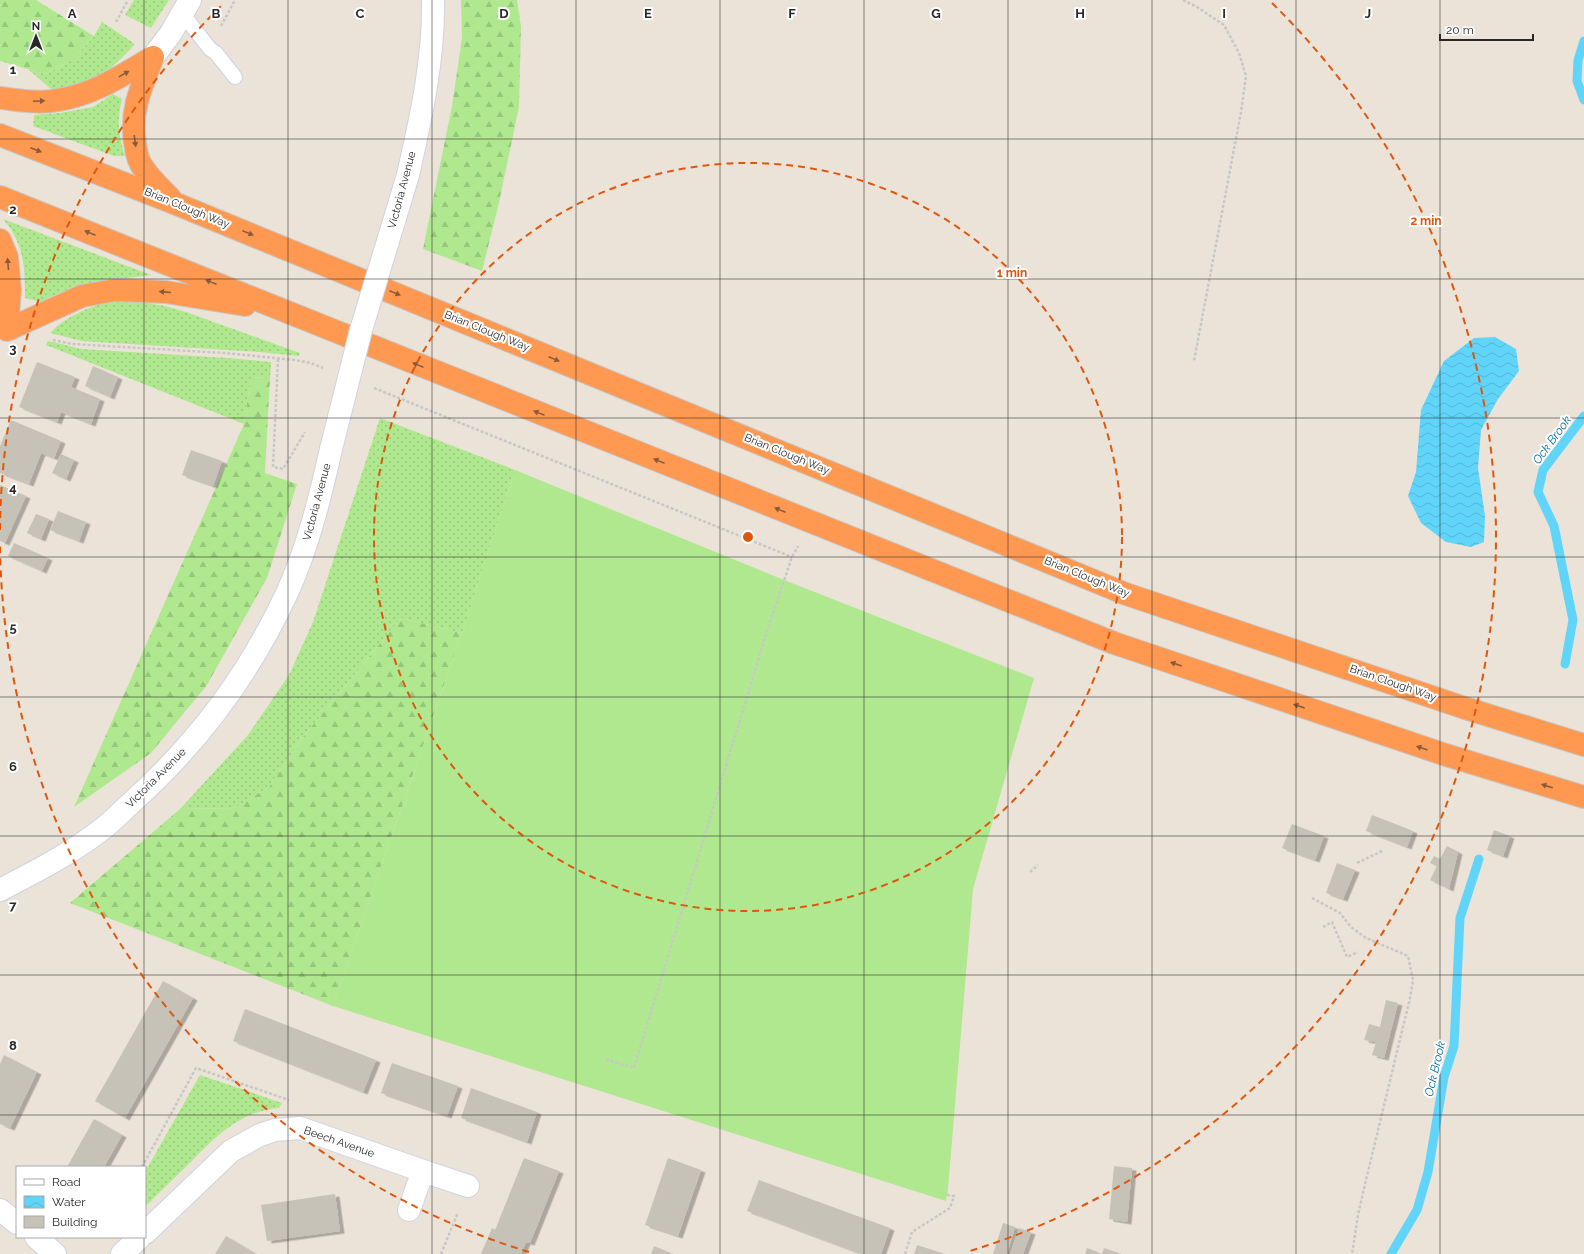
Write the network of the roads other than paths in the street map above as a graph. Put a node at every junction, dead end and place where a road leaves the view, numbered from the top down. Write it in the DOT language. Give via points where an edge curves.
graph roads {
  1 [pos="433,0"];
  2 [pos="186,6"];
  3 [pos="153,58"];
  4 [pos="236,77"];
  5 [pos="0,98"];
  6 [pos="0,136"];
  7 [pos="0,197"];
  8 [pos="174,203"];
  9 [pos="0,240"];
  10 [pos="286,312"];
  11 [pos="4,336"];
  12 [pos="1584,745"];
  13 [pos="1584,797"];
  14 [pos="0,890"];
  15 [pos="423,1172"];
  16 [pos="468,1186"];
  17 [pos="0,1210"];
  18 [pos="409,1210"];
  19 [pos="16,1222"];
  20 [pos="146,1232"];
  21 [pos="37,1238"];
  22 [pos="139,1238"];
  23 [pos="55,1254"];
  24 [pos="122,1254"];
  1 -- 14 [label="street, Victoria Avenue, bridge" via="427,87 408,175 361,330 319,504 287,592 268,631 230,692 194,739 149,787 102,830 48,866"];
  2 -- 3 [label="street"];
  2 -- 4 [label="lane" via="210,49"];
  5 -- 3 [label="highway, one-way" via="30,102 58,101 80,96 96,90"];
  3 -- 8 [label="highway, one-way" via="136,103 134,137 143,169"];
  6 -- 8 [label="highway, Brian Clough Way, one-way"];
  10 -- 7 [label="highway, one-way"];
  8 -- 12 [label="highway, Brian Clough Way, one-way" via="1126,594 1465,708"];
  11 -- 9 [label="highway, one-way" via="10,290 7,257"];
  10 -- 11 [label="highway, one-way" via="166,292 115,290 82,296"];
  13 -- 10 [label="highway, one-way" via="1446,755 1114,643"];
  15 -- 16 [label="street, Beech Avenue"];
  15 -- 18 [label="street"];
  15 -- 20 [label="street, Beech Avenue" via="300,1128 275,1130 231,1151"];
  17 -- 19 [label="street"];
  21 -- 23 [label="street"];
  22 -- 24 [label="street"];
}
